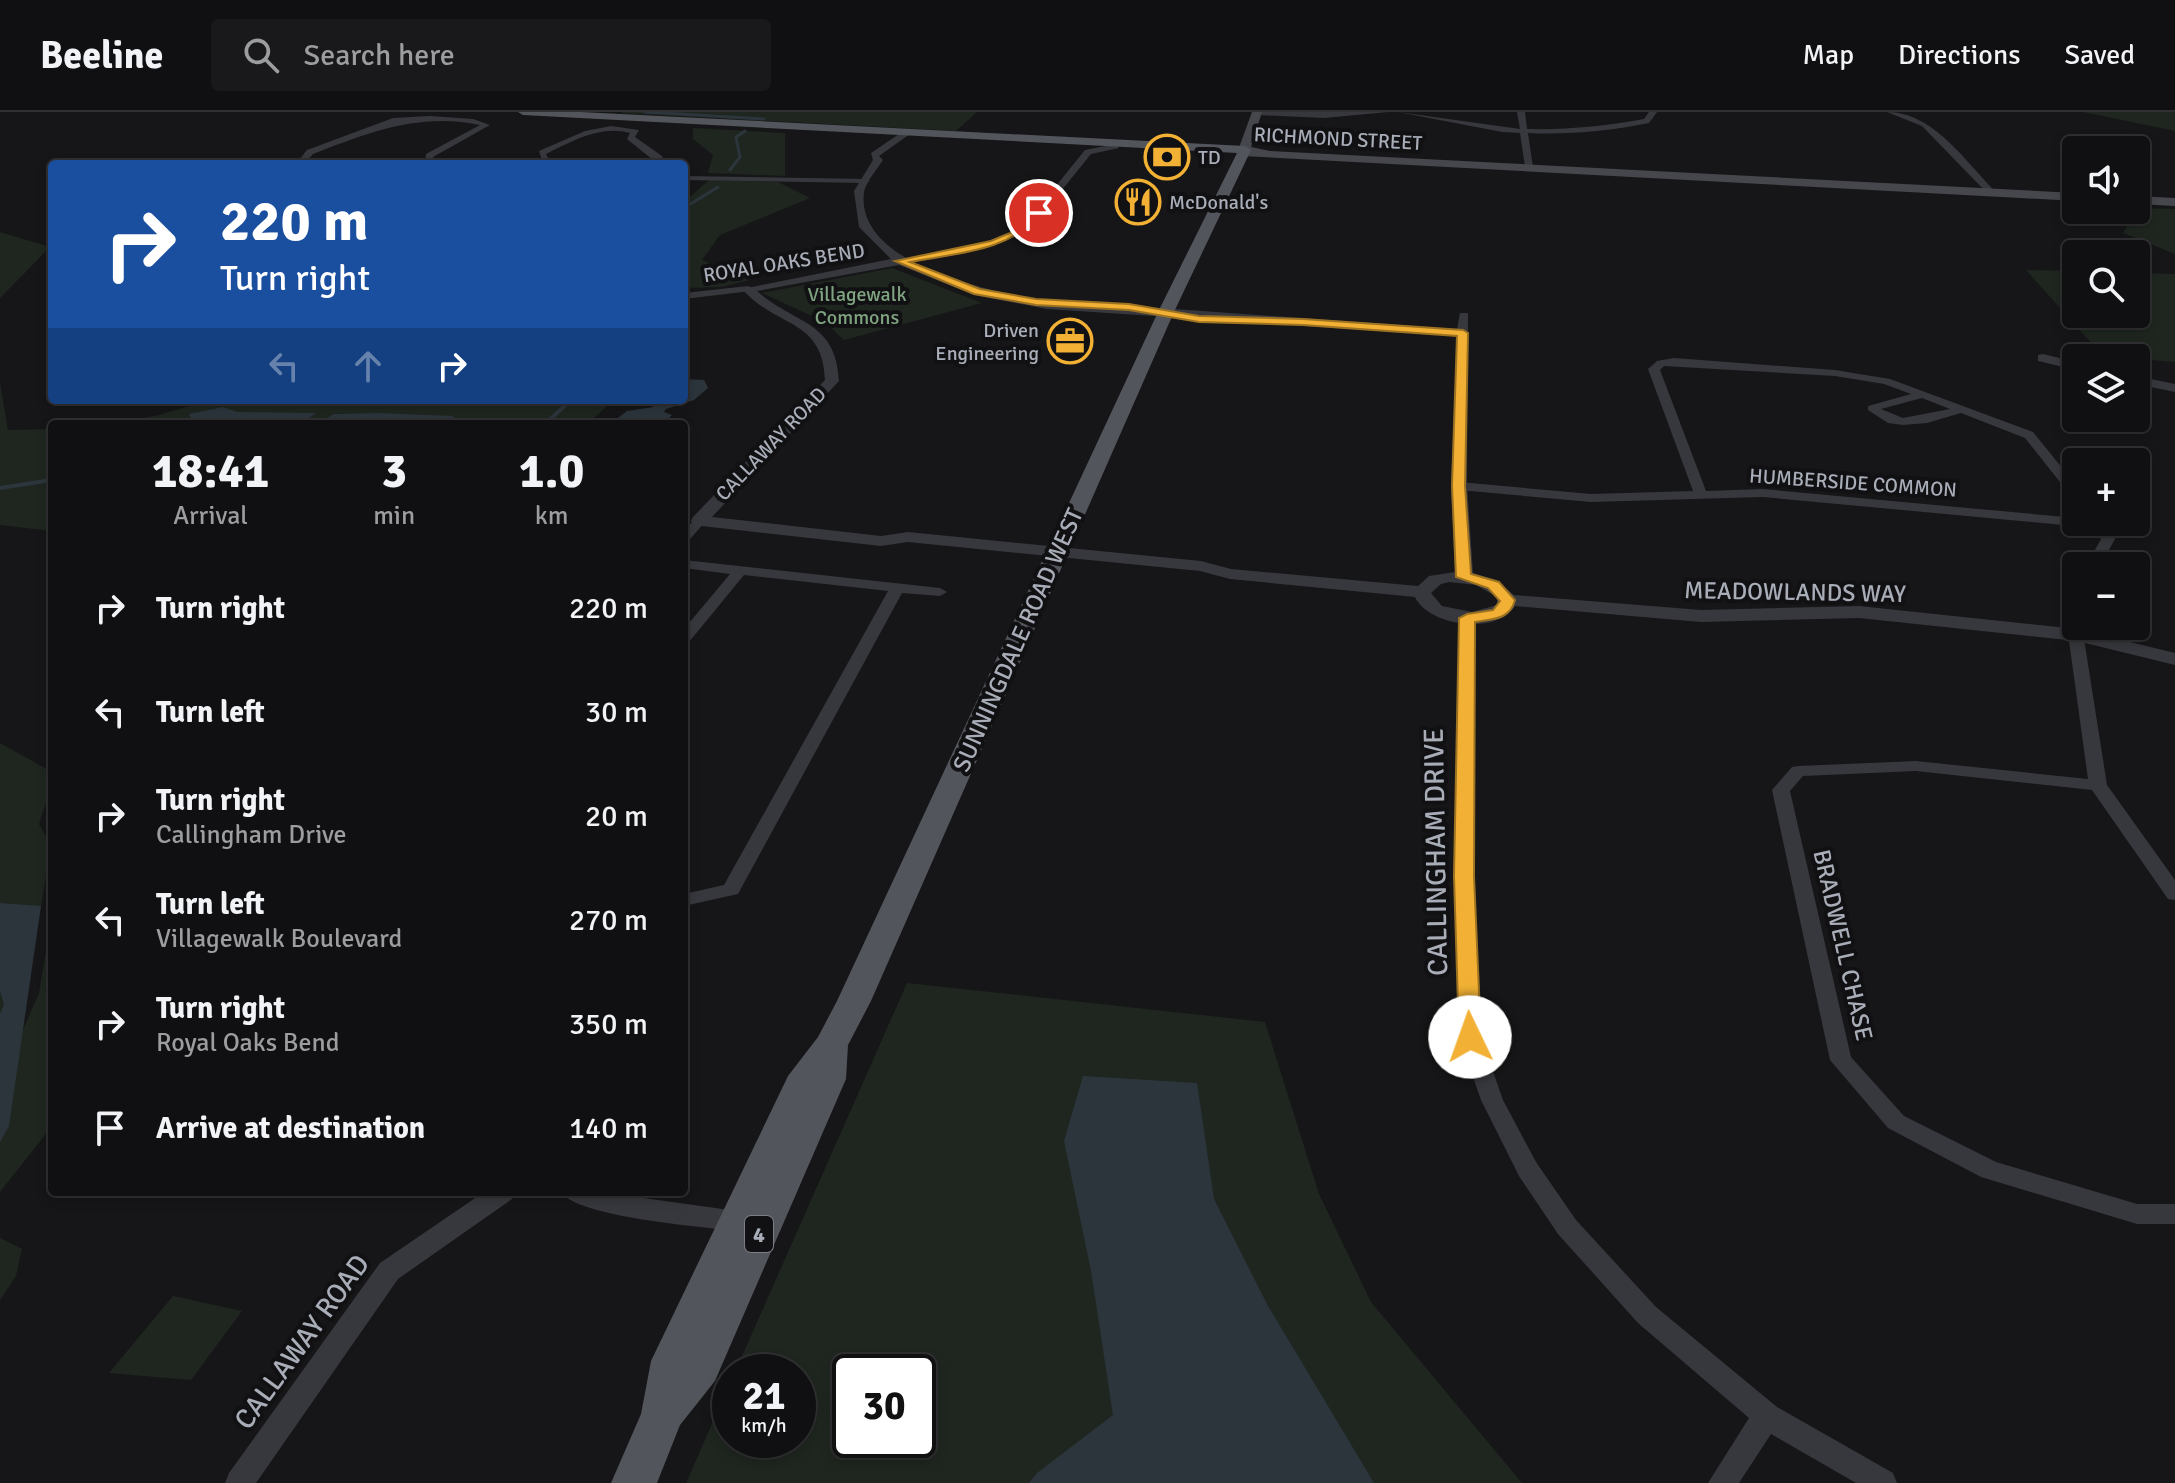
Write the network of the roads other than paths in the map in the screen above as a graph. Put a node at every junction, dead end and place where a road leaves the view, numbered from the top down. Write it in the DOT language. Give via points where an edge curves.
graph roads {
  1 [pos="523,112"];
  2 [pos="1384,112"];
  3 [pos="1402,112"];
  4 [pos="1521,112"];
  5 [pos="1653,112"];
  6 [pos="1891,112"];
  7 [pos="1256,116"];
  8 [pos="1526,132"];
  9 [pos="905,134"];
  10 [pos="1064,143"];
  11 [pos="1116,146"];
  12 [pos="1088,152"];
  13 [pos="1240,152"];
  14 [pos="303,160"];
  15 [pos="429,160"];
  16 [pos="545,160"];
  17 [pos="660,160"];
  18 [pos="1529,167"];
  19 [pos="688,178"];
  20 [pos="866,181"];
  21 [pos="1992,193"];
  22 [pos="2062,196"];
  23 [pos="2150,201"];
  24 [pos="2175,202"];
  25 [pos="900,261"];
  26 [pos="748,289"];
  27 [pos="688,296"];
  28 [pos="1166,312"];
  29 [pos="1464,316"];
  30 [pos="1463,333"];
  31 [pos="2043,358"];
  32 [pos="2062,363"];
  33 [pos="2150,383"];
  34 [pos="2175,388"];
  35 [pos="1921,395"];
  36 [pos="1963,409"];
  37 [pos="2062,476"];
  38 [pos="1459,486"];
  39 [pos="1701,495"];
  40 [pos="2062,520"];
  41 [pos="699,521"];
  42 [pos="688,533"];
  43 [pos="1055,559"];
  44 [pos="688,564"];
  45 [pos="741,570"];
  46 [pos="1464,577"];
  47 [pos="897,588"];
  48 [pos="940,592"];
  49 [pos="1422,592"];
  50 [pos="1508,600"];
  51 [pos="1467,618"];
  52 [pos="2062,633"];
  53 [pos="688,634"];
  54 [pos="2078,640"];
  55 [pos="2097,640"];
  56 [pos="2175,659"];
  57 [pos="2098,785"];
  58 [pos="2175,894"];
  59 [pos="688,899"];
  60 [pos="831,1045"];
  61 [pos="497,1196"];
  62 [pos="582,1196"];
  63 [pos="2175,1214"];
  64 [pos="737,1221"];
  65 [pos="663,1414"];
  66 [pos="1767,1416"];
  67 [pos="239,1483"];
  68 [pos="634,1483"];
  69 [pos="1722,1483"];
  70 [pos="1883,1483"];
  1 -- 9 [label="main road, RICHMOND STREET"];
  2 -- 7 [label="street"];
  3 -- 8 [label="street"];
  4 -- 8 [label="street"];
  5 -- 8 [label="street" via="1646,121 1624,125"];
  6 -- 21 [label="street" via="1925,124"];
  7 -- 13 [label="main road"];
  8 -- 18 [label="street"];
  9 -- 10 [label="main road, RICHMOND STREET"];
  9 -- 13 [label="main road, RICHMOND STREET"];
  9 -- 20 [label="street" via="888,156 878,160"];
  10 -- 11 [label="main road, RICHMOND STREET"];
  10 -- 12 [label="street"];
  11 -- 12 [label="street"];
  11 -- 13 [label="main road, RICHMOND STREET"];
  12 -- 25 [label="street, ROYAL OAKS BEND" via="1020,232 976,249"];
  13 -- 18 [label="main road, RICHMOND STREET"];
  13 -- 28 [label="main road, SUNNINGDALE ROAD WEST / 4"];
  14 -- 15 [label="street" via="310,152 396,120 486,125"];
  16 -- 17 [label="street" via="542,153 603,128 636,132 630,137"];
  18 -- 21 [label="main road, RICHMOND STREET"];
  19 -- 20 [label="street"];
  20 -- 25 [label="street" via="859,191 864,227"];
  21 -- 22 [label="main road, RICHMOND STREET"];
  23 -- 24 [label="main road"];
  25 -- 26 [label="street, ROYAL OAKS BEND"];
  25 -- 28 [label="street" via="978,292 1059,308"];
  26 -- 27 [label="street, ROYAL OAKS BEND"];
  26 -- 41 [label="street, CALLAWAY ROAD" via="761,304 823,339 833,363 832,381"];
  28 -- 30 [label="street" via="1199,319"];
  28 -- 43 [label="main road, SUNNINGDALE ROAD WEST / 4"];
  29 -- 30 [label="street"];
  30 -- 38 [label="street"];
  31 -- 32 [label="street"];
  33 -- 34 [label="street"];
  35 -- 36 [label="street"];
  35 -- 36 [label="street" via="1872,408 1882,418 1915,423"];
  35 -- 39 [label="street" via="1886,381 1835,373 1661,363 1654,369"];
  36 -- 37 [label="street" via="2029,435"];
  38 -- 39 [label="street, HUMBERSIDE COMMON" via="1591,498"];
  38 -- 46 [label="street"];
  39 -- 40 [label="street, HUMBERSIDE COMMON" via="1763,493"];
  41 -- 42 [label="street, CALLAWAY ROAD"];
  41 -- 43 [label="street" via="881,541 899,549"];
  43 -- 49 [label="street" via="1197,578 1230,574"];
  43 -- 60 [label="main road, SUNNINGDALE ROAD WEST / 4"];
  44 -- 45 [label="street"];
  45 -- 47 [label="street"];
  45 -- 53 [label="street"];
  46 -- 49 [label="street" via="1435,580"];
  46 -- 50 [label="street" via="1493,585"];
  47 -- 48 [label="street"];
  47 -- 59 [label="street" via="731,890"];
  49 -- 51 [label="street" via="1440,612"];
  50 -- 51 [label="street" via="1497,614"];
  50 -- 52 [label="street, MEADOWLANDS WAY" via="1701,616 1859,612"];
  51 -- 66 [label="street, CALLINGHAM DRIVE" via="1464,876 1470,1037 1492,1100 1527,1169 1567,1227 1647,1315"];
  54 -- 57 [label="street"];
  55 -- 56 [label="street, MEADOWLANDS WAY"];
  57 -- 58 [label="street"];
  57 -- 63 [label="street, BRADWELL CHASE" via="1916,766 1798,771 1781,790 1841,1060 1896,1122 1989,1170 2137,1214"];
  60 -- 64 [label="main road, SUNNINGDALE ROAD WEST" via="805,1076"];
  60 -- 65 [label="main road, SUNNINGDALE ROAD WEST / 4" via="829,1079 700,1367"];
  61 -- 67 [label="street, CALLAWAY ROAD" via="389,1271"];
  62 -- 64 [label="street"];
  64 -- 65 [label="main road, SUNNINGDALE ROAD WEST" via="672,1361"];
  65 -- 68 [label="main road, SUNNINGDALE ROAD WEST / 4"];
  66 -- 69 [label="street"];
  66 -- 70 [label="street, CALLINGHAM DRIVE"];
}
